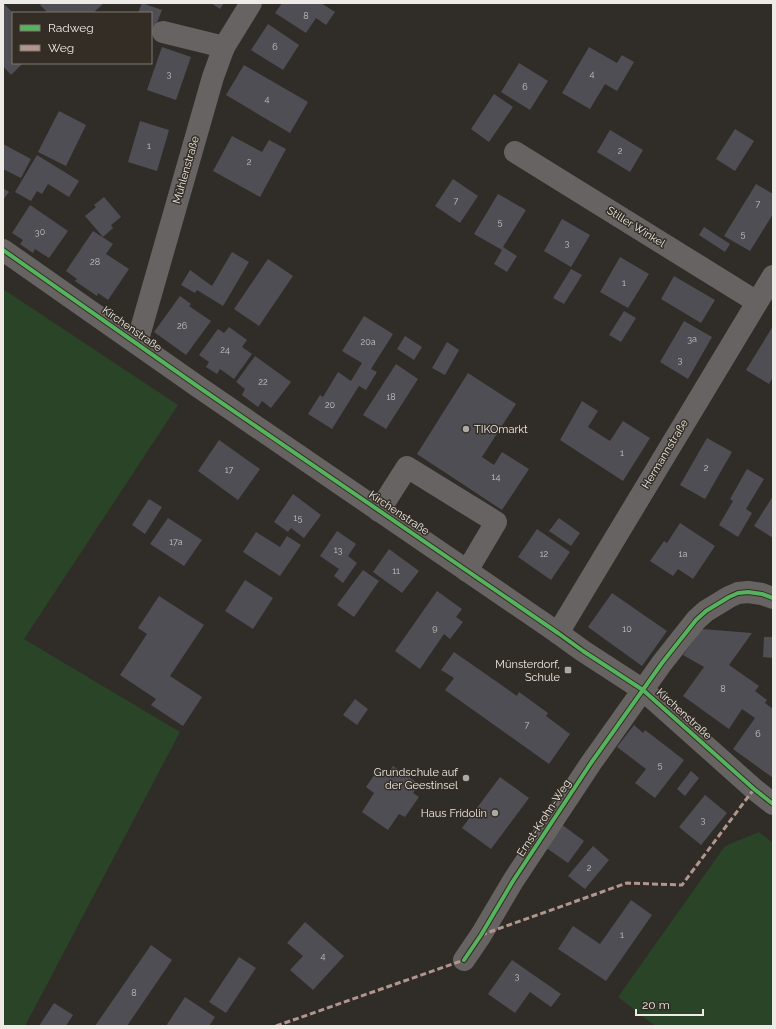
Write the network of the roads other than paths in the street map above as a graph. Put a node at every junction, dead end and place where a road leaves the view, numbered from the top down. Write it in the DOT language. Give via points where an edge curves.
graph roads {
  1 [pos="251,3"];
  2 [pos="163,32"];
  3 [pos="224,47"];
  4 [pos="515,152"];
  5 [pos="3,250"];
  6 [pos="773,276"];
  7 [pos="757,302"];
  8 [pos="137,343"];
  9 [pos="379,511"];
  10 [pos="467,571"];
  11 [pos="773,598"];
  12 [pos="558,633"];
  13 [pos="643,690"];
  14 [pos="773,804"];
  15 [pos="464,960"];
  1 -- 3 [label="street, Mühlenstraße"];
  2 -- 3 [label="street"];
  3 -- 8 [label="street, Mühlenstraße" via="213,77"];
  4 -- 7 [label="street, Stiller Winkel"];
  5 -- 8 [label="street, Kirchenstraße"];
  6 -- 7 [label="street, Hermannstraße"];
  7 -- 12 [label="street, Hermannstraße"];
  8 -- 9 [label="street, Kirchenstraße"];
  9 -- 10 [label="street, Kirchenstraße"];
  9 -- 10 [label="street" via="407,467 496,522"];
  10 -- 12 [label="street, Kirchenstraße"];
  11 -- 13 [label="street, Ernst-Krohn-Weg" via="762,594 738,593 706,611 696,620"];
  12 -- 13 [label="street, Kirchenstraße"];
  13 -- 14 [label="street, Kirchenstraße"];
  13 -- 15 [label="street, Ernst-Krohn-Weg" via="591,763"];
}
